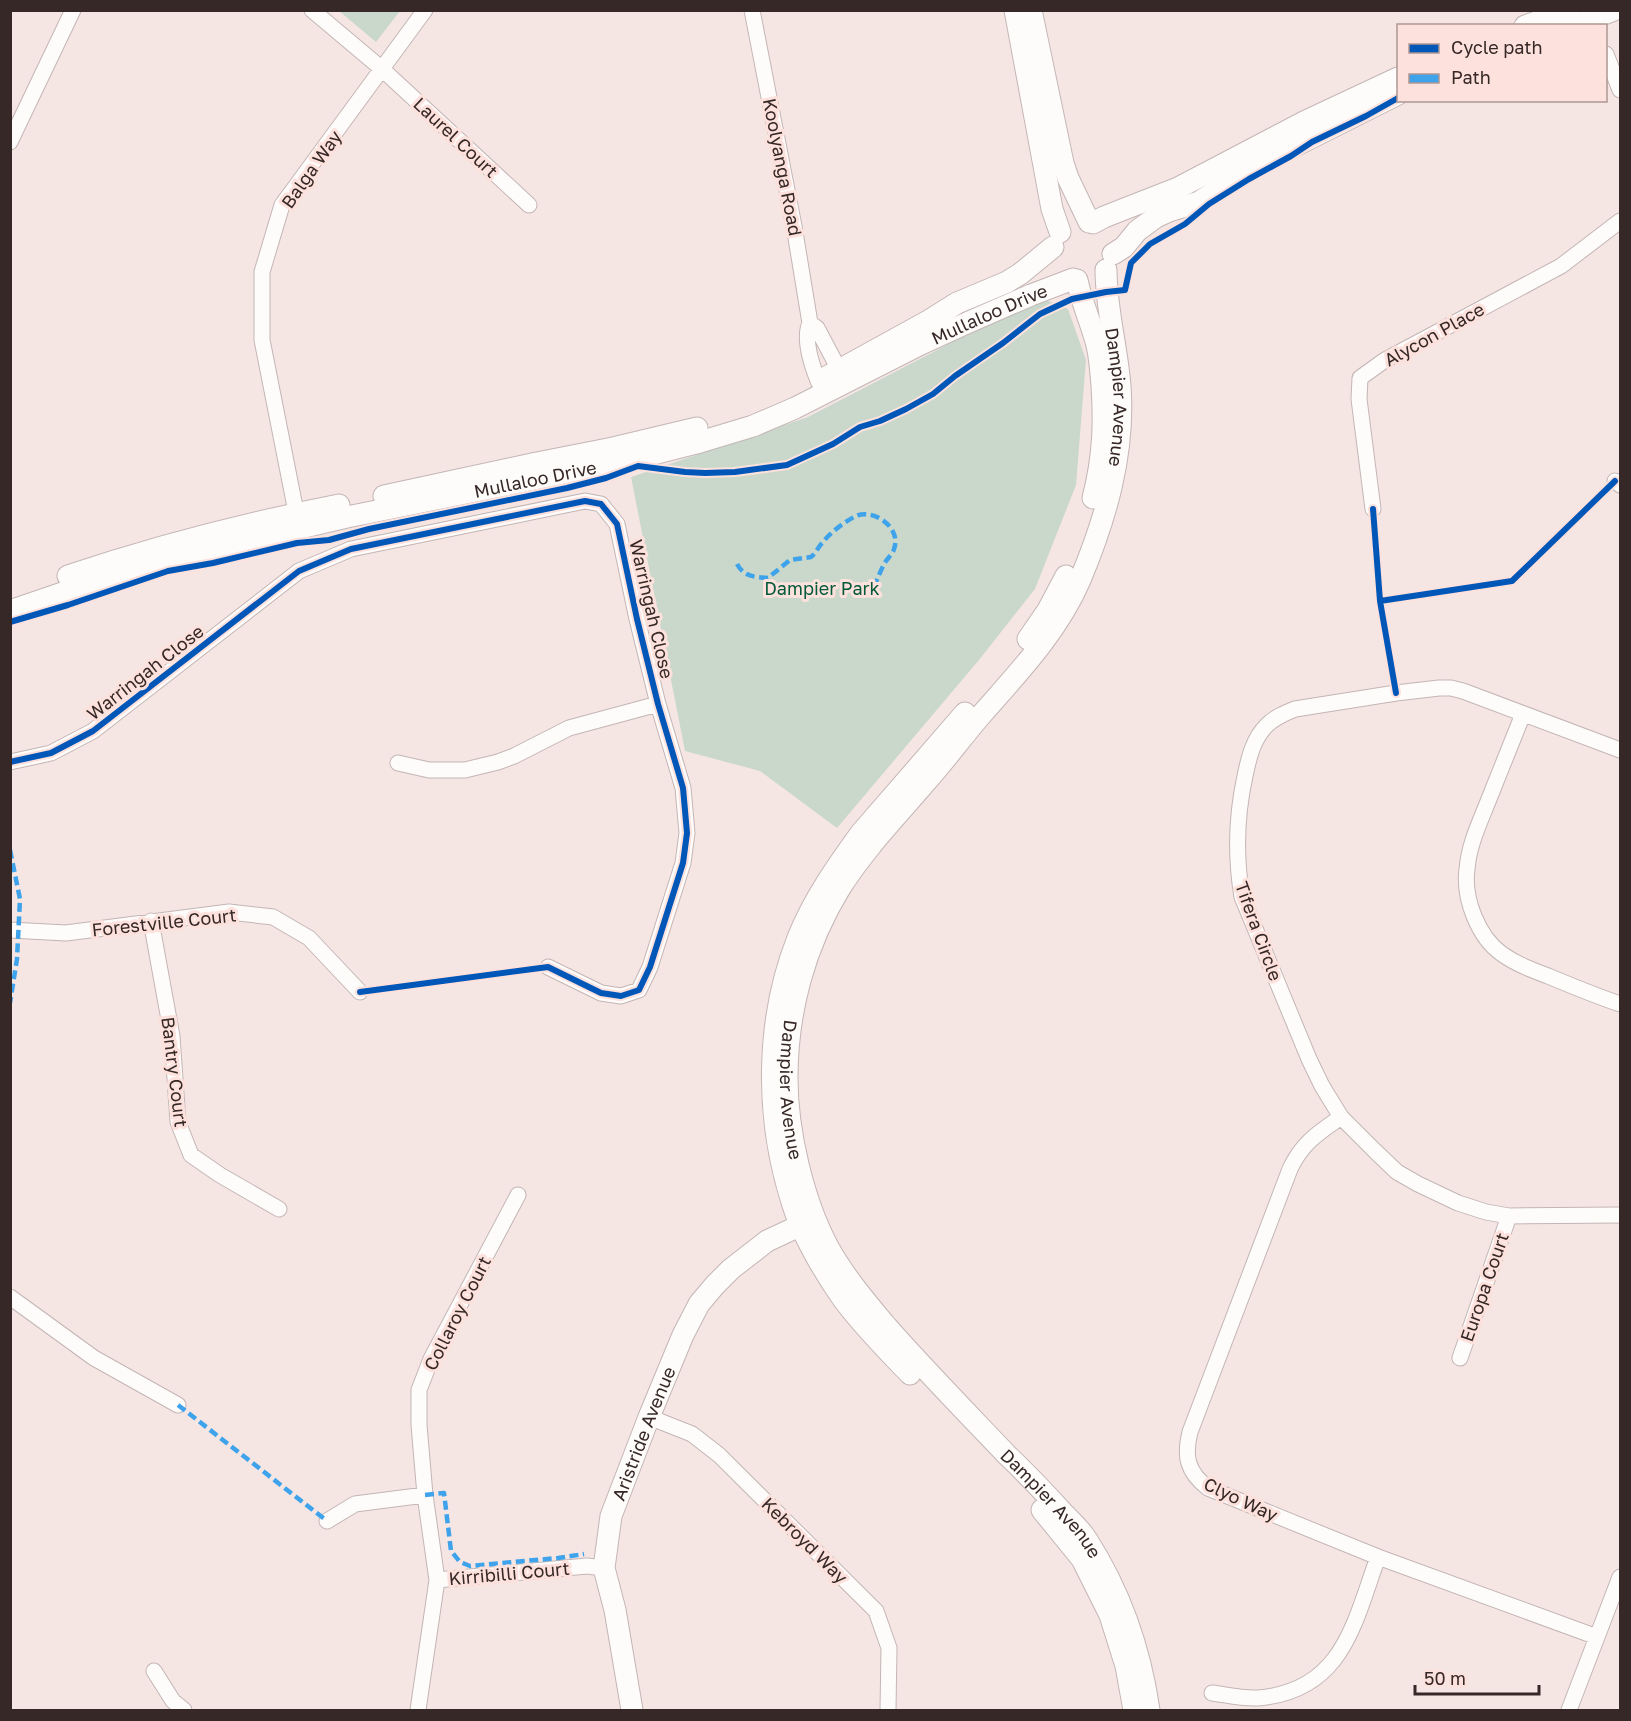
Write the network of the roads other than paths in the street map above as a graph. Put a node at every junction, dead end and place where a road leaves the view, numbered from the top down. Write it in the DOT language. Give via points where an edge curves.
graph roads {
  1 [pos="74,10"];
  2 [pos="312,10"];
  3 [pos="425,10"];
  4 [pos="752,10"];
  5 [pos="1015,10"];
  6 [pos="1031,10"];
  7 [pos="1569,10"];
  8 [pos="1614,10"];
  9 [pos="1593,18"];
  10 [pos="1530,24"];
  11 [pos="1578,24"];
  12 [pos="1607,59"];
  13 [pos="382,69"];
  14 [pos="1397,78"];
  15 [pos="1620,90"];
  16 [pos="1397,95"];
  17 [pos="10,142"];
  18 [pos="529,205"];
  19 [pos="1620,222"];
  20 [pos="1091,223"];
  21 [pos="1057,240"];
  22 [pos="1109,262"];
  23 [pos="1075,280"];
  24 [pos="810,323"];
  25 [pos="842,376"];
  26 [pos="821,387"];
  27 [pos="1373,509"];
  28 [pos="298,521"];
  29 [pos="10,596"];
  30 [pos="10,611"];
  31 [pos="658,704"];
  32 [pos="1523,714"];
  33 [pos="1620,750"];
  34 [pos="10,762"];
  35 [pos="398,763"];
  36 [pos="151,921"];
  37 [pos="10,930"];
  38 [pos="548,967"];
  39 [pos="360,992"];
  40 [pos="1620,1004"];
  41 [pos="1341,1117"];
  42 [pos="518,1195"];
  43 [pos="279,1209"];
  44 [pos="1620,1215"];
  45 [pos="1509,1216"];
  46 [pos="808,1221"];
  47 [pos="10,1297"];
  48 [pos="1460,1358"];
  49 [pos="178,1405"];
  50 [pos="649,1417"];
  51 [pos="425,1495"];
  52 [pos="327,1521"];
  53 [pos="1378,1557"];
  54 [pos="604,1568"];
  55 [pos="1620,1577"];
  56 [pos="437,1580"];
  57 [pos="1597,1636"];
  58 [pos="154,1671"];
  59 [pos="1212,1693"];
  60 [pos="184,1710"];
  61 [pos="418,1710"];
  62 [pos="632,1710"];
  63 [pos="888,1710"];
  64 [pos="1134,1710"];
  65 [pos="1149,1710"];
  66 [pos="1569,1710"];
  1 -- 17 [label="street"];
  2 -- 13 [label="street, Laurel Court"];
  3 -- 13 [label="street, Balga Way"];
  4 -- 24 [label="street, Koolyanga Road"];
  5 -- 21 [label="main road"];
  6 -- 20 [label="main road" via="1063,163"];
  7 -- 10 [label="main road"];
  8 -- 9 [label="main road"];
  9 -- 11 [label="main road"];
  12 -- 15 [label="street"];
  13 -- 18 [label="street, Laurel Court"];
  13 -- 28 [label="street, Balga Way" via="282,205 262,272 262,340"];
  14 -- 20 [label="main road" via="1178,188"];
  16 -- 22 [label="main road" via="1247,170 1199,202 1156,217 1137,231"];
  19 -- 27 [label="street, Alycon Place" via="1560,266 1385,360 1360,378 1358,392"];
  20 -- 21 [label="main road" via="1073,223"];
  20 -- 22 [label="main road" via="1103,229 1112,242"];
  21 -- 23 [label="main road" via="1057,266"];
  21 -- 25 [label="main road, Mullaloo Drive" via="1020,274 957,303"];
  22 -- 23 [label="main road" via="1099,276"];
  22 -- 46 [label="main road, Dampier Avenue" via="1106,292 1120,386 1121,437 1115,474 1079,582 1063,614 1034,654 880,833 841,887 808,954 792,1012 787,1080"];
  23 -- 25 [label="main road, Mullaloo Drive"];
  23 -- 46 [label="main road, Dampier Avenue" via="1099,354 1104,420 1100,470 1075,555 1048,610 1022,647 846,854 814,904 784,980 775,1027 772,1093 792,1204"];
  24 -- 25 [label="street, Koolyanga Road" via="817,328"];
  24 -- 26 [label="street, Koolyanga Road" via="808,345"];
  25 -- 26 [label="main road, Mullaloo Drive"];
  26 -- 28 [label="main road, Mullaloo Drive" via="795,408 700,442 633,459"];
  28 -- 29 [label="main road, Mullaloo Drive" via="250,523 137,553"];
  28 -- 30 [label="main road, Mullaloo Drive"];
  31 -- 34 [label="street, Warringah Close" via="617,524 601,504 585,501 351,549 299,571 93,731 51,753"];
  31 -- 35 [label="street" via="569,728 514,756 465,770 429,770"];
  31 -- 38 [label="street, Warringah Close" via="682,788 687,833 682,863 650,967 639,990 621,996 601,993"];
  32 -- 33 [label="street, Tifera Circle"];
  32 -- 40 [label="street" via="1468,857 1467,889 1472,909 1490,944 1502,954 1520,965"];
  32 -- 41 [label="street, Tifera Circle" via="1451,688 1396,693 1280,715 1258,735 1252,748 1237,821 1242,897 1309,1059"];
  36 -- 37 [label="street, Forestville Court" via="66,933"];
  36 -- 39 [label="street, Forestville Court" via="229,912 273,917 309,938"];
  36 -- 43 [label="street, Bantry Court" via="172,1036 178,1122 191,1155"];
  41 -- 45 [label="street, Tifera Circle" via="1397,1172 1458,1203"];
  41 -- 53 [label="street, Clyo Way" via="1306,1143 1290,1169 1190,1432 1187,1460 1198,1480 1208,1488"];
  42 -- 51 [label="street, Collaroy Court" via="430,1359 419,1390"];
  44 -- 45 [label="street, Tifera Circle"];
  45 -- 48 [label="street, Europa Court"];
  46 -- 50 [label="main road, Aristride Avenue" via="767,1241 715,1285 683,1335"];
  46 -- 64 [label="main road, Dampier Avenue" via="817,1256 844,1300 906,1370 1042,1509 1082,1559 1110,1615"];
  46 -- 65 [label="main road, Dampier Avenue" via="847,1277 911,1355 1085,1536 1125,1614 1140,1660"];
  47 -- 49 [label="street" via="94,1358"];
  50 -- 54 [label="main road, Aristride Avenue" via="611,1516"];
  50 -- 63 [label="street, Kebroyd Way" via="692,1434 719,1455 876,1611 889,1648"];
  51 -- 52 [label="street" via="355,1504"];
  51 -- 56 [label="street, Collaroy Court"];
  53 -- 57 [label="street, Clyo Way"];
  53 -- 59 [label="street" via="1347,1641 1333,1662 1314,1679 1291,1691 1258,1698"];
  54 -- 56 [label="street, Kirribilli Court" via="587,1566"];
  54 -- 62 [label="main road, Aristride Avenue"];
  55 -- 57 [label="street"];
  56 -- 61 [label="street, Kirribilli Court"];
  57 -- 66 [label="street"];
  58 -- 60 [label="street" via="173,1701"];
}
